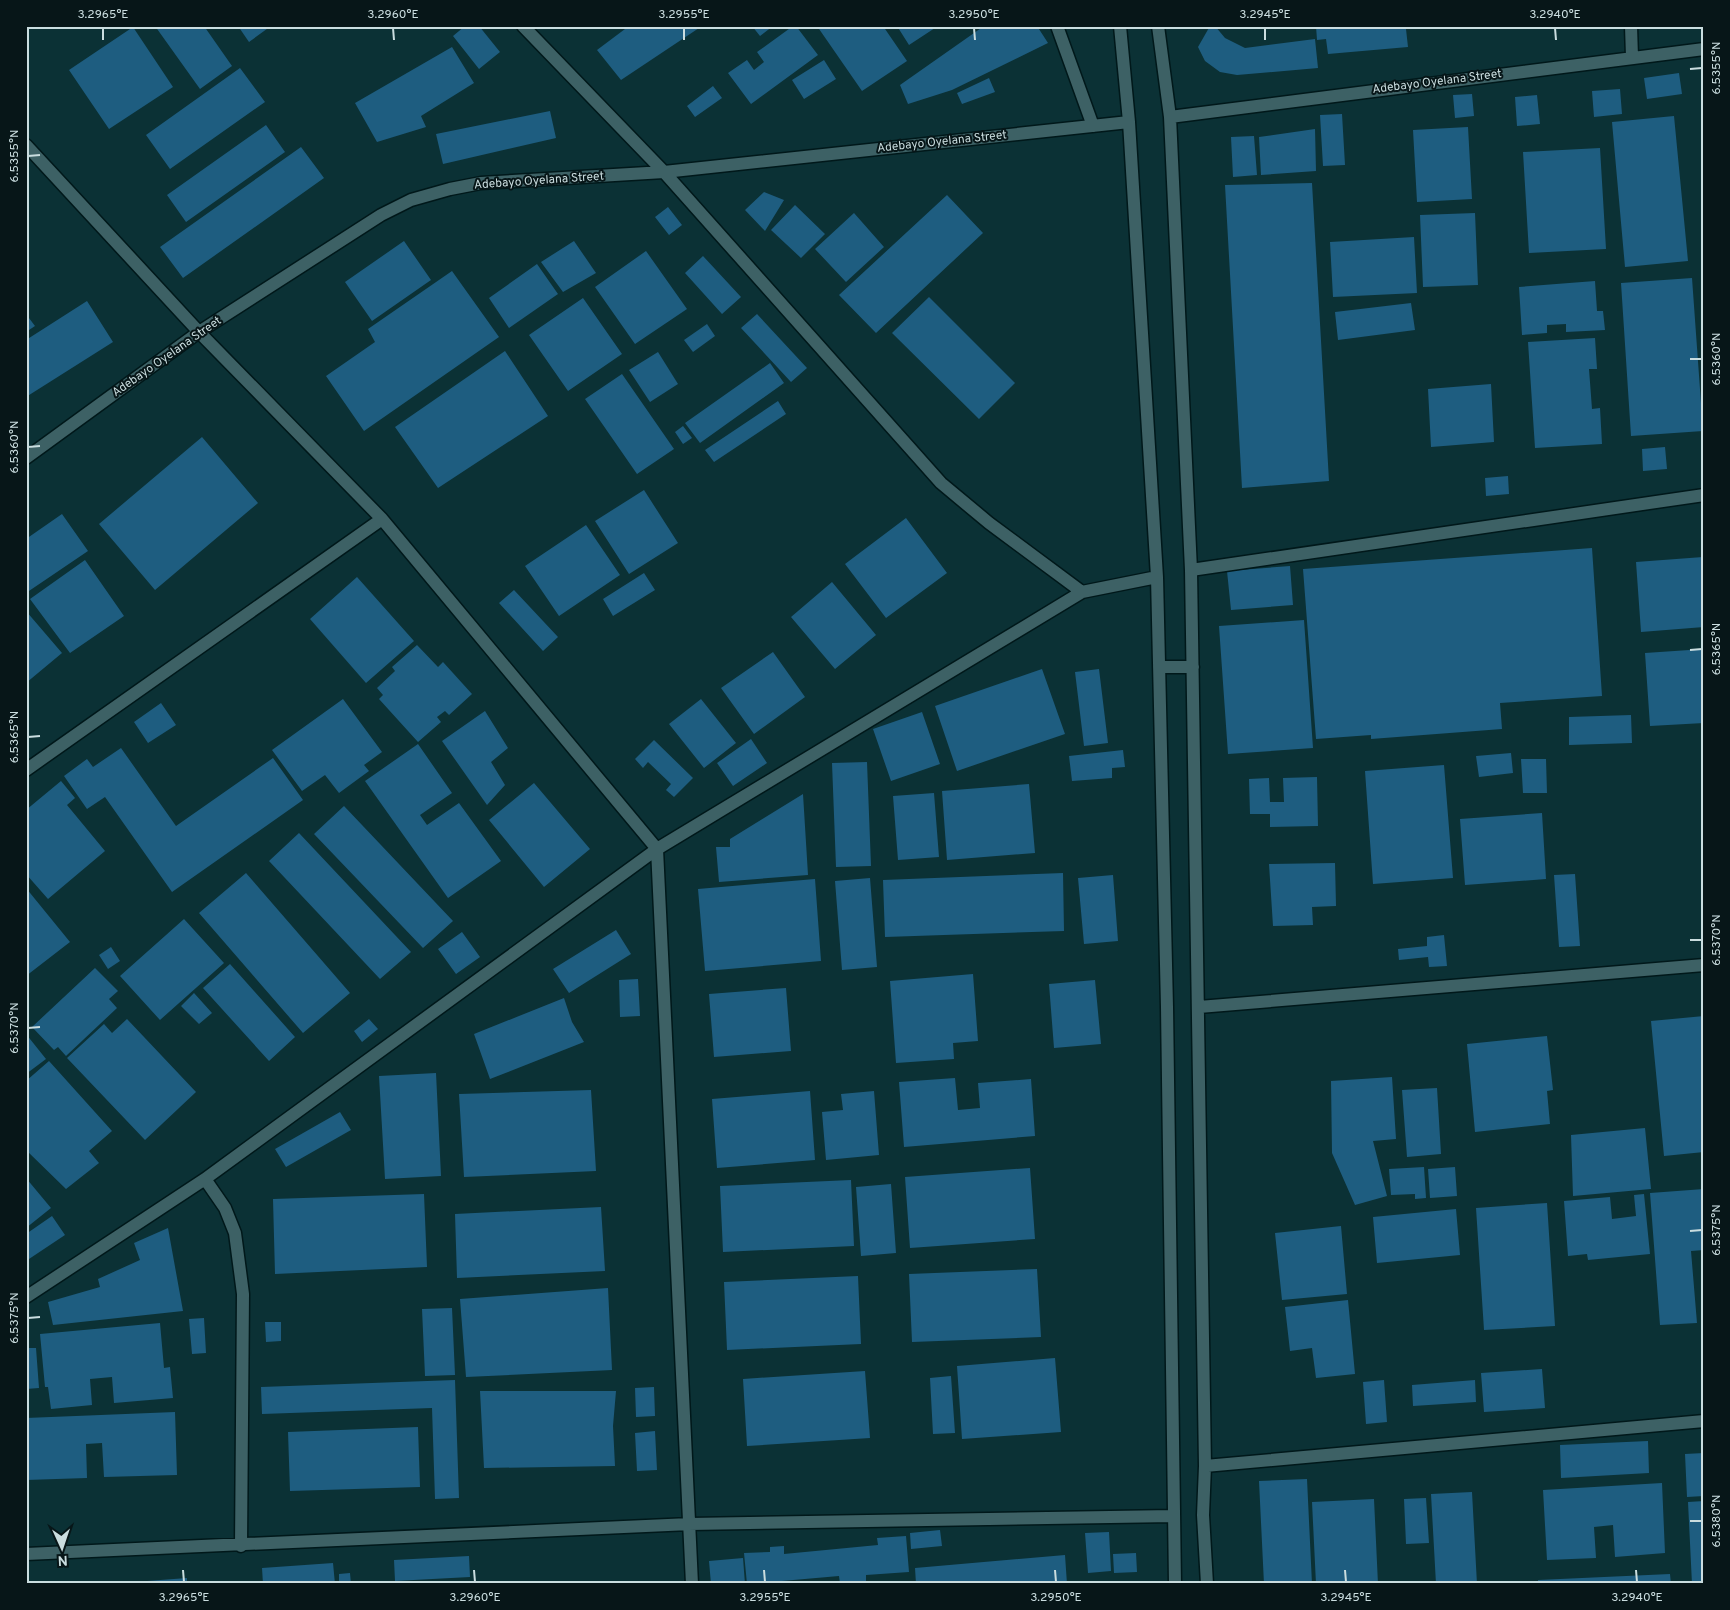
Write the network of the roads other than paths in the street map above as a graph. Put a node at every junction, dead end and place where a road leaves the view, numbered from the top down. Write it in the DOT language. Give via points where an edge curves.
graph roads {
  1 [pos="524,26"];
  2 [pos="1057,26"];
  3 [pos="1120,26"];
  4 [pos="1158,26"];
  5 [pos="1631,26"];
  6 [pos="1704,49"];
  7 [pos="1632,57"];
  8 [pos="1170,117"];
  9 [pos="1129,122"];
  10 [pos="1092,126"];
  11 [pos="26,145"];
  12 [pos="664,172"];
  13 [pos="199,332"];
  14 [pos="26,458"];
  15 [pos="1704,495"];
  16 [pos="382,519"];
  17 [pos="1191,570"];
  18 [pos="1157,577"];
  19 [pos="1082,592"];
  20 [pos="1159,667"];
  21 [pos="1193,667"];
  22 [pos="26,770"];
  23 [pos="658,849"];
  24 [pos="1704,965"];
  25 [pos="1199,1007"];
  26 [pos="205,1179"];
  27 [pos="26,1298"];
  28 [pos="1704,1421"];
  29 [pos="1205,1466"];
  30 [pos="1174,1516"];
  31 [pos="690,1524"];
  32 [pos="241,1546"];
  33 [pos="26,1554"];
  34 [pos="692,1584"];
  35 [pos="1175,1584"];
  36 [pos="1207,1584"];
  1 -- 12 [label="street"];
  2 -- 10 [label="street"];
  3 -- 9 [label="street"];
  4 -- 8 [label="street"];
  5 -- 7 [label="street"];
  6 -- 7 [label="street, Adebayo Oyelana Street"];
  7 -- 8 [label="street, Adebayo Oyelana Street"];
  8 -- 17 [label="street"];
  9 -- 10 [label="street, Adebayo Oyelana Street"];
  9 -- 18 [label="street"];
  10 -- 12 [label="street, Adebayo Oyelana Street"];
  11 -- 13 [label="street"];
  12 -- 13 [label="street, Adebayo Oyelana Street" via="481,184 411,200 381,215"];
  12 -- 19 [label="street" via="941,483"];
  13 -- 14 [label="street, Adebayo Oyelana Street"];
  13 -- 16 [label="street"];
  15 -- 17 [label="street"];
  16 -- 22 [label="street"];
  16 -- 23 [label="street"];
  17 -- 21 [label="street"];
  18 -- 19 [label="street"];
  18 -- 20 [label="street"];
  19 -- 23 [label="street"];
  20 -- 21 [label="street"];
  20 -- 30 [label="street"];
  21 -- 25 [label="street"];
  23 -- 26 [label="street"];
  23 -- 31 [label="street"];
  24 -- 25 [label="street"];
  25 -- 29 [label="street"];
  26 -- 27 [label="street"];
  26 -- 32 [label="street" via="225,1208 235,1233 243,1294"];
  28 -- 29 [label="street"];
  29 -- 36 [label="street" via="1203,1515"];
  30 -- 31 [label="street"];
  30 -- 35 [label="street"];
  31 -- 32 [label="street"];
  31 -- 34 [label="street"];
  32 -- 33 [label="street"];
}
